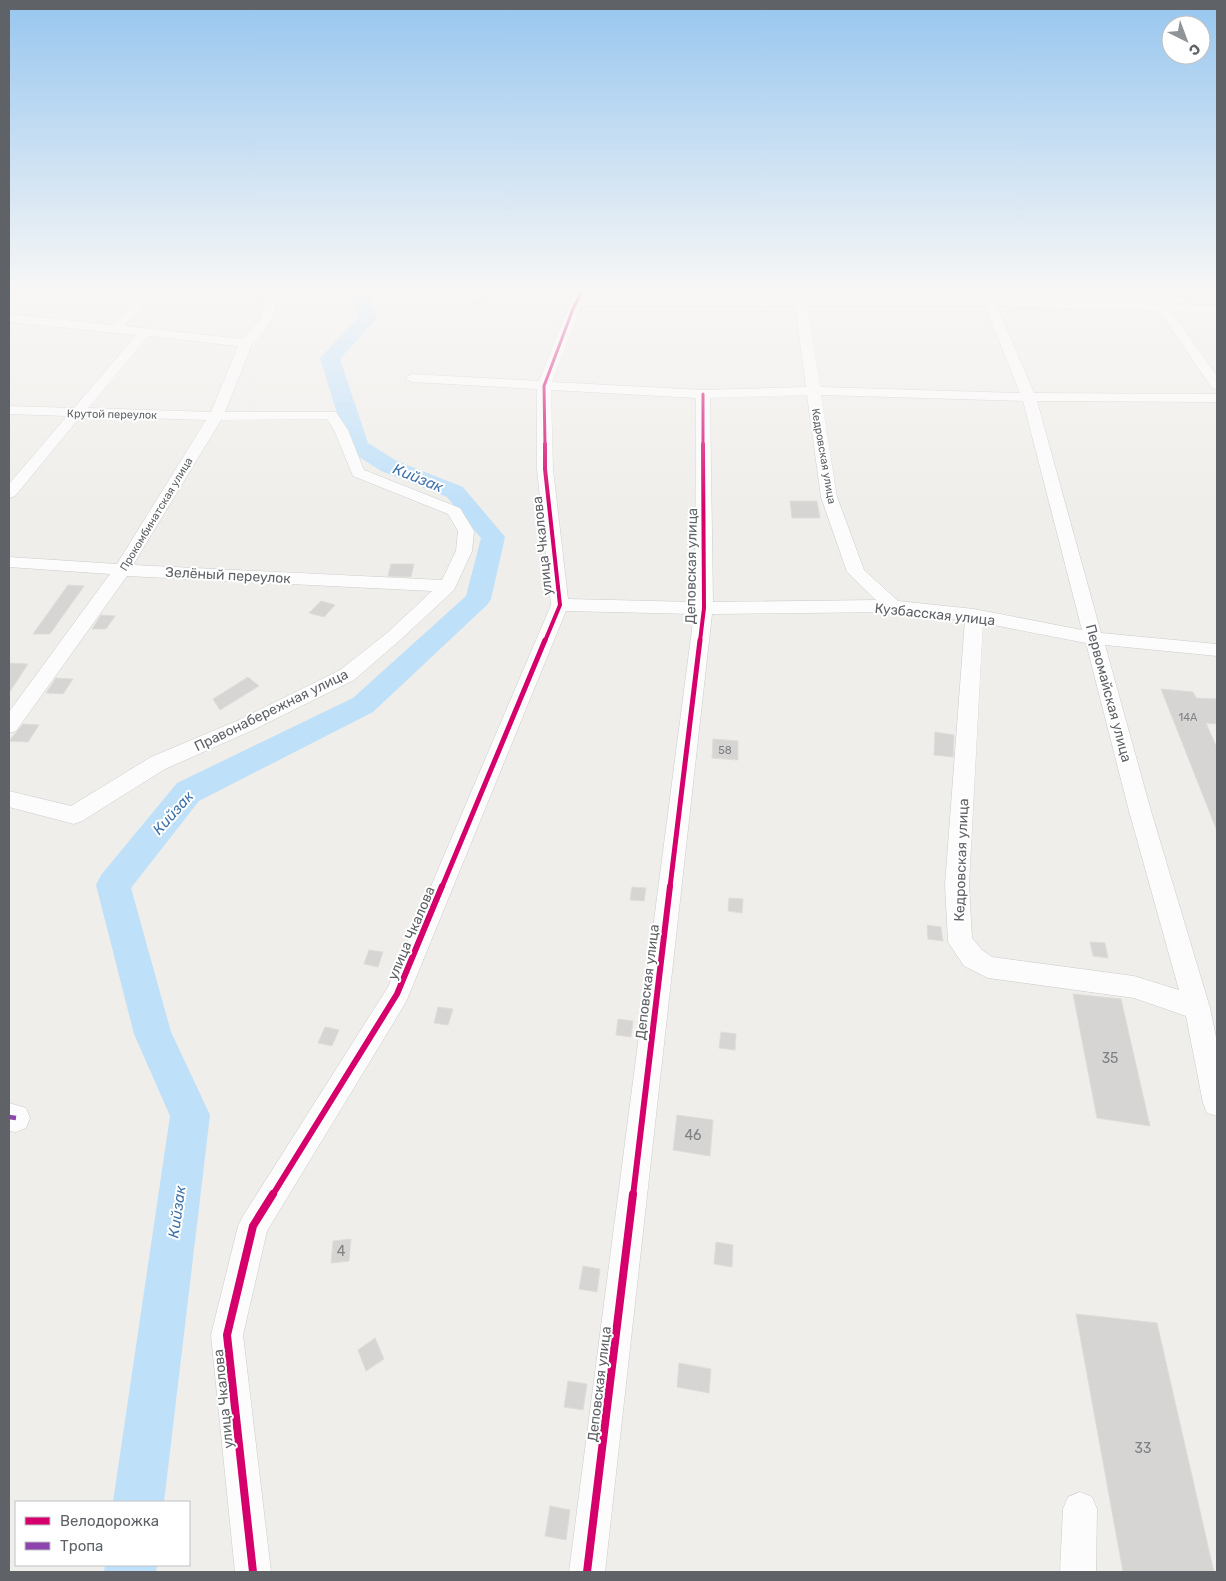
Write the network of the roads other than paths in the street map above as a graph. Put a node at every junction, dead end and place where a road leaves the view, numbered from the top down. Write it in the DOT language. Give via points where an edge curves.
graph roads {
  1 [pos="120,362"];
  2 [pos="238,362"];
  3 [pos="554,362"];
  4 [pos="809,362"];
  5 [pos="1015,362"];
  6 [pos="1201,362"];
  7 [pos="412,378"];
  8 [pos="1217,385"];
  9 [pos="544,386"];
  10 [pos="814,391"];
  11 [pos="703,394"];
  12 [pos="1029,397"];
  13 [pos="1217,398"];
  14 [pos="9,410"];
  15 [pos="77,413"];
  16 [pos="216,416"];
  17 [pos="9,493"];
  18 [pos="9,562"];
  19 [pos="122,570"];
  20 [pos="448,586"];
  21 [pos="560,605"];
  22 [pos="893,606"];
  23 [pos="704,608"];
  24 [pos="974,616"];
  25 [pos="1094,638"];
  26 [pos="1217,650"];
  27 [pos="9,726"];
  28 [pos="9,798"];
  29 [pos="1197,1008"];
  30 [pos="1217,1103"];
  31 [pos="1080,1509"];
  32 [pos="253,1572"];
  33 [pos="588,1572"];
  34 [pos="1078,1572"];
  1 -- 15 [label="street"];
  2 -- 16 [label="street, Прокомбинатская улица"];
  3 -- 9 [label="street, улица Чкалова"];
  4 -- 10 [label="street, Кедровская улица"];
  5 -- 12 [label="street, Первомайская улица"];
  6 -- 8 [label="street"];
  7 -- 9 [label="street"];
  9 -- 11 [label="street"];
  9 -- 21 [label="street, улица Чкалова" via="545,469"];
  10 -- 11 [label="street"];
  10 -- 12 [label="street"];
  10 -- 22 [label="street, Кедровская улица" via="829,497 856,572"];
  11 -- 23 [label="street, Деповская улица"];
  12 -- 13 [label="street"];
  12 -- 25 [label="street, Первомайская улица"];
  14 -- 15 [label="street, Крутой переулок"];
  15 -- 16 [label="street, Крутой переулок"];
  15 -- 17 [label="street"];
  16 -- 19 [label="street, Прокомбинатская улица"];
  16 -- 20 [label="street, Правонабережная улица" via="331,415 341,430 358,473 454,511 466,532 464,551"];
  18 -- 19 [label="street, Зелёный переулок"];
  19 -- 20 [label="street, Зелёный переулок"];
  19 -- 27 [label="street, Прокомбинатская улица"];
  20 -- 28 [label="street, Правонабережная улица" via="347,675 246,725 158,763 74,815"];
  21 -- 23 [label="street, Кузбасская улица"];
  21 -- 32 [label="street, улица Чкалова" via="397,994 253,1226 227,1334"];
  22 -- 23 [label="street, Кузбасская улица"];
  22 -- 24 [label="street, Кузбасская улица"];
  23 -- 33 [label="street, Деповская улица"];
  24 -- 25 [label="street, Кузбасская улица"];
  24 -- 29 [label="street, Кедровская улица" via="957,885 960,942 973,958 988,967 1134,987"];
  25 -- 26 [label="street, Кузбасская улица"];
  25 -- 29 [label="street, Первомайская улица"];
  29 -- 30 [label="street, Первомайская улица"];
  31 -- 34 [label="street"];
}
